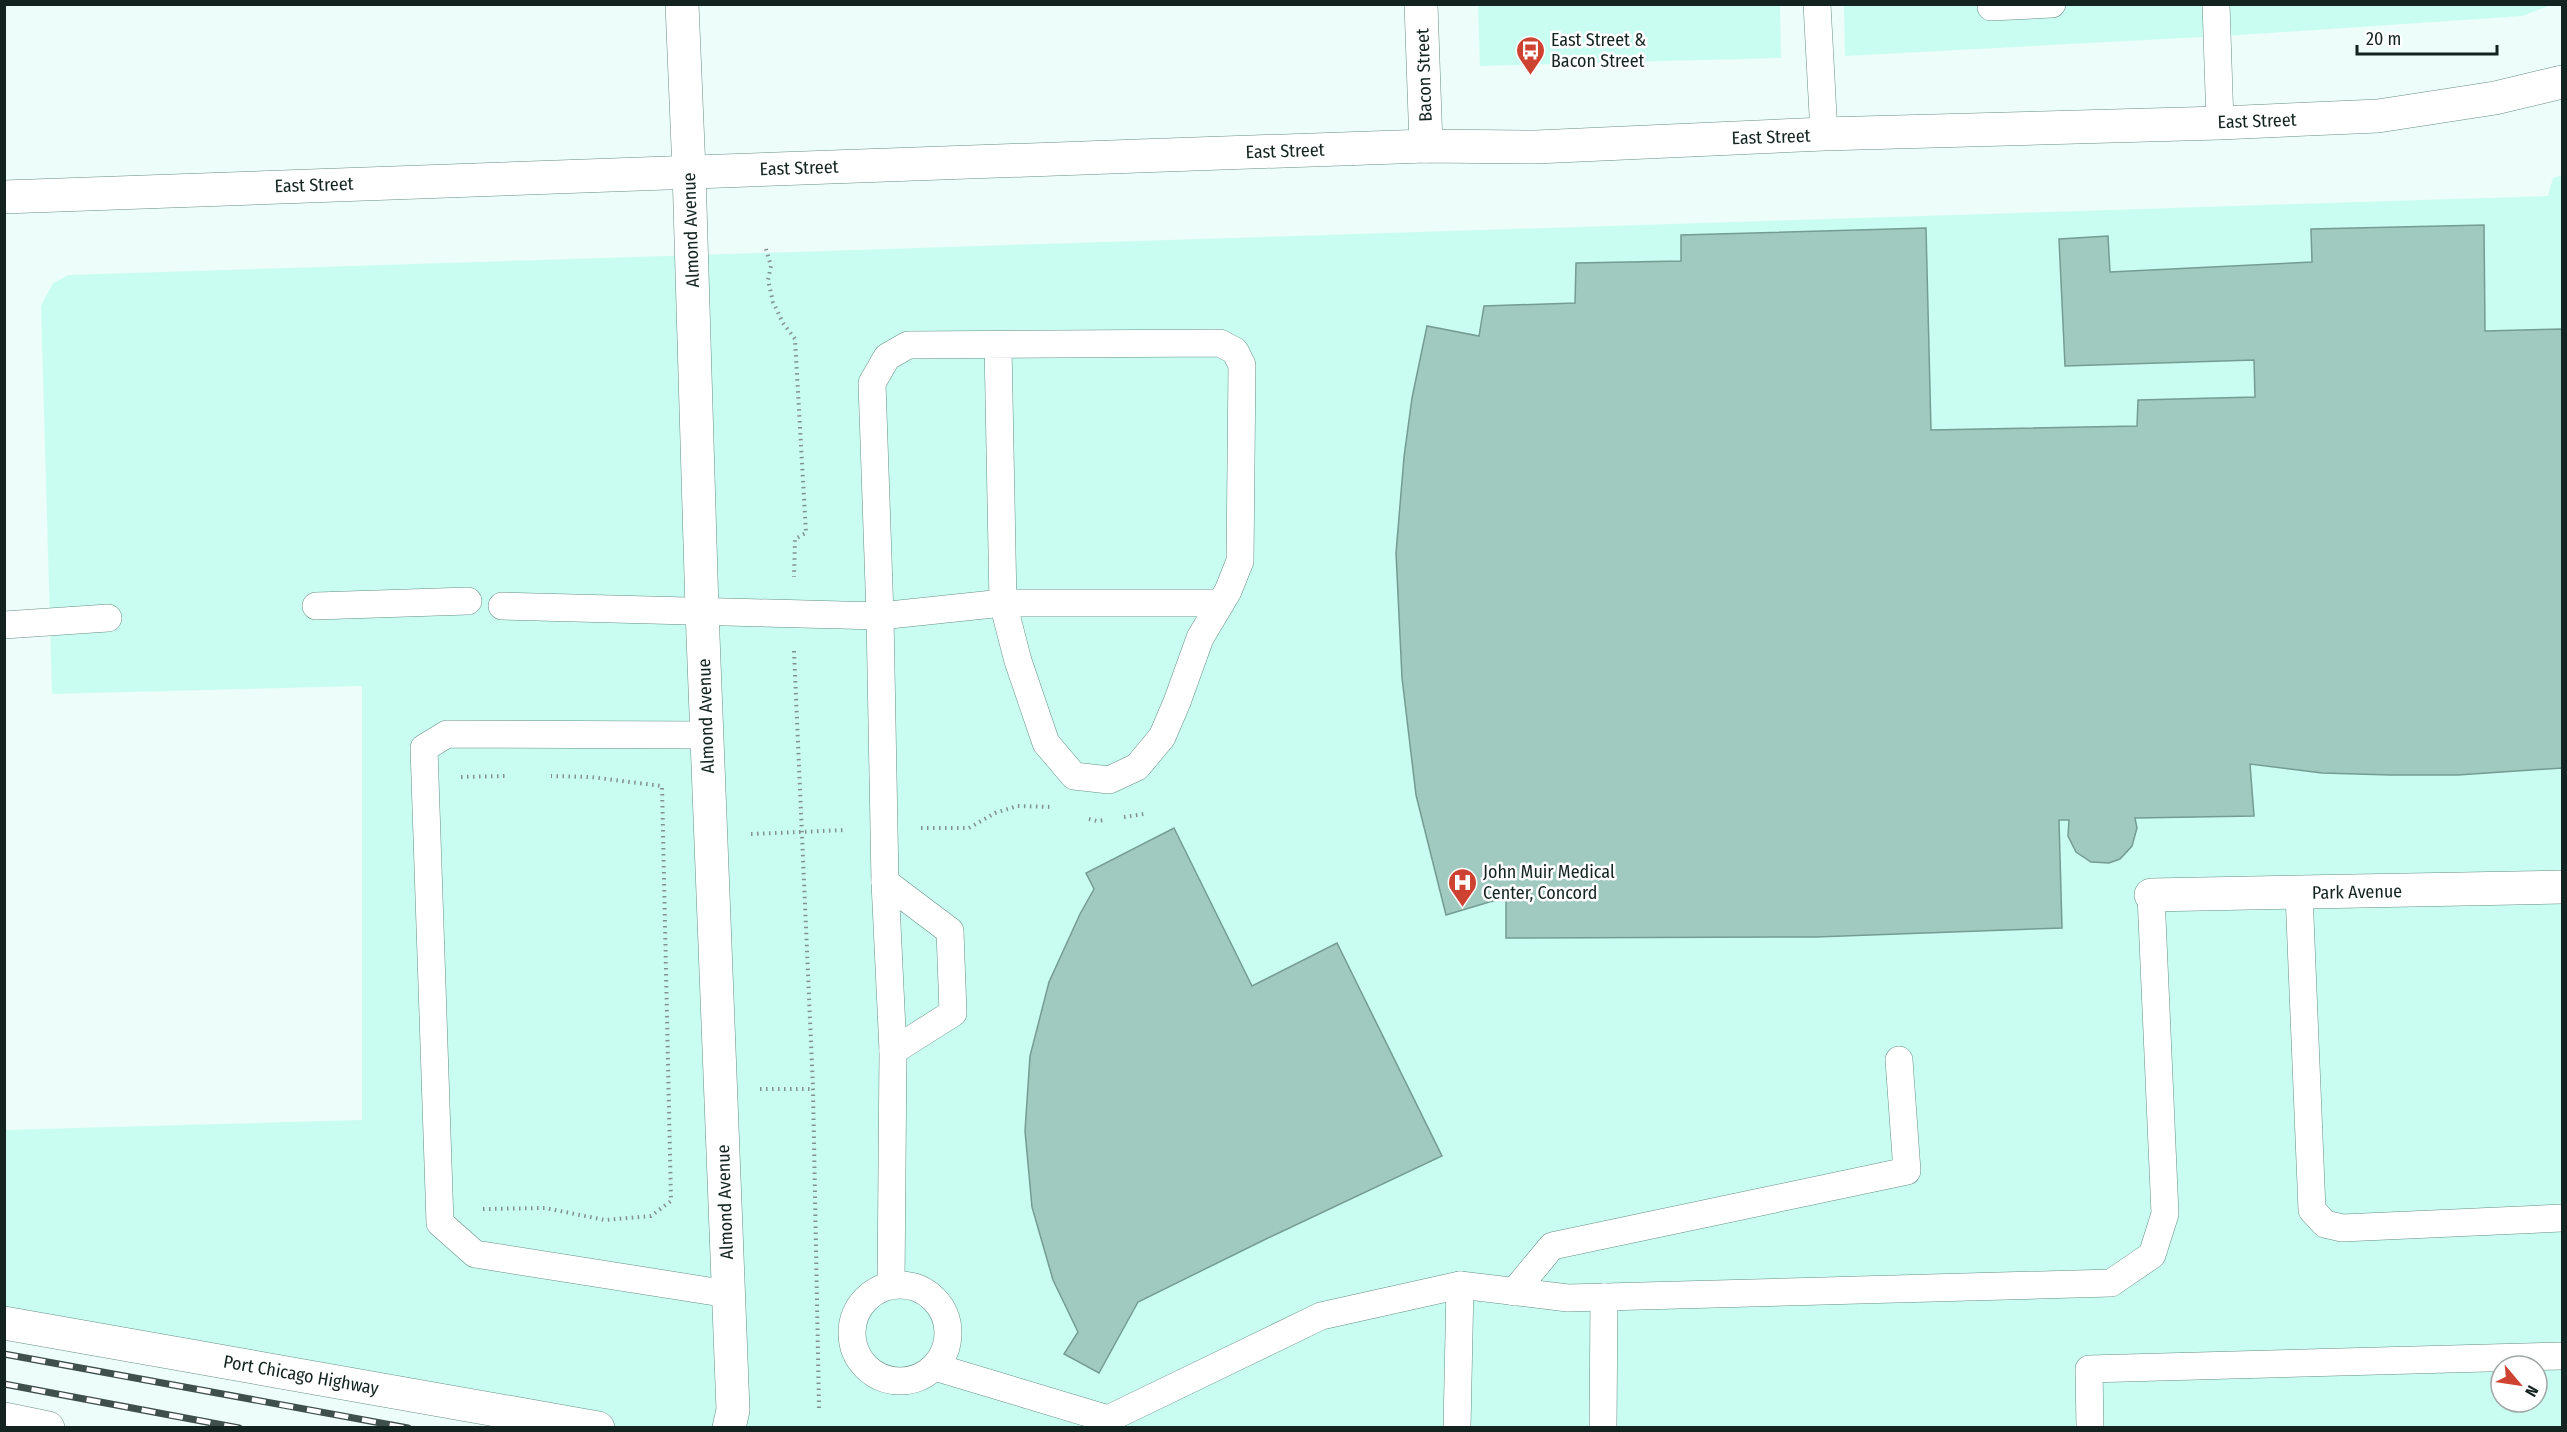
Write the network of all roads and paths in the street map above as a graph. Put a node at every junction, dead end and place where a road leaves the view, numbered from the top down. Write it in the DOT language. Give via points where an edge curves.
graph roads {
  1 [pos="682,4"];
  2 [pos="1421,4"];
  3 [pos="1817,4"];
  4 [pos="2052,4"];
  5 [pos="2216,4"];
  6 [pos="1991,7"];
  7 [pos="2562,82"];
  8 [pos="2220,123"];
  9 [pos="1824,134"];
  10 [pos="1426,146"];
  11 [pos="690,171"];
  12 [pos="4,197"];
  13 [pos="766,249"];
  14 [pos="998,345"];
  15 [pos="468,600"];
  16 [pos="1003,603"];
  17 [pos="1221,603"];
  18 [pos="316,606"];
  19 [pos="502,606"];
  20 [pos="702,610"];
  21 [pos="793,614"];
  22 [pos="880,616"];
  23 [pos="108,618"];
  24 [pos="4,625"];
  25 [pos="706,735"];
  26 [pos="514,775"];
  27 [pos="547,775"];
  28 [pos="425,778"];
  29 [pos="885,882"];
  30 [pos="2562,887"];
  31 [pos="2299,893"];
  32 [pos="2151,895"];
  33 [pos="893,1051"];
  34 [pos="1899,1060"];
  35 [pos="472,1209"];
  36 [pos="2562,1218"];
  37 [pos="891,1285"];
  38 [pos="1460,1285"];
  39 [pos="1514,1292"];
  40 [pos="728,1294"];
  41 [pos="1604,1297"];
  42 [pos="4,1323"];
  43 [pos="2562,1356"];
  44 [pos="934,1367"];
  45 [pos="819,1408"];
  46 [pos="4,1419"];
  47 [pos="48,1428"];
  48 [pos="598,1428"];
  49 [pos="729,1428"];
  50 [pos="1457,1428"];
  51 [pos="1603,1428"];
  52 [pos="2090,1428"];
  1 -- 11 [label="street, Almond Avenue"];
  2 -- 10 [label="street, Bacon Street"];
  3 -- 9 [label="lane"];
  4 -- 6 [label="lane"];
  5 -- 8 [label="lane"];
  7 -- 8 [label="street, East Street" via="2495,98 2378,116"];
  8 -- 9 [label="street, East Street"];
  9 -- 10 [label="street, East Street" via="1536,147"];
  10 -- 11 [label="street, East Street"];
  11 -- 12 [label="street, East Street"];
  11 -- 20 [label="street, Almond Avenue"];
  13 -- 21 [label="path" via="773,302 795,339 806,533 795,539"];
  14 -- 16 [label="lane"];
  14 -- 17 [label="lane" via="1220,343 1235,351 1242,365 1240,561"];
  14 -- 22 [label="lane" via="908,345 888,357 872,383"];
  15 -- 18 [label="lane"];
  16 -- 17 [label="lane"];
  16 -- 17 [label="lane" via="1046,743 1074,776 1108,780 1137,767 1162,737 1200,638"];
  16 -- 22 [label="lane"];
  19 -- 20 [label="lane"];
  20 -- 21 [label="lane"];
  20 -- 25 [label="street, Almond Avenue"];
  21 -- 22 [label="lane"];
  21 -- 45 [label="path" via="813,1089"];
  22 -- 29 [label="lane"];
  23 -- 24 [label="lane"];
  25 -- 28 [label="lane" via="447,734 424,748"];
  25 -- 40 [label="street, Almond Avenue"];
  26 -- 28 [label="path"];
  27 -- 35 [label="path" via="662,786 671,1201 651,1216 605,1220 545,1208"];
  28 -- 40 [label="lane" via="440,1223 475,1254"];
  29 -- 33 [label="lane"];
  29 -- 33 [label="lane" via="950,932 953,1013"];
  30 -- 31 [label="street, Park Avenue"];
  31 -- 32 [label="street, Park Avenue"];
  31 -- 36 [label="lane" via="2312,1210 2325,1224 2342,1228"];
  32 -- 41 [label="lane" via="2165,1214 2152,1255 2111,1282"];
  33 -- 37 [label="lane"];
  34 -- 39 [label="lane" via="1906,1170 1552,1245"];
  37 -- 44 [label="lane" via="918,1288 942,1308 948,1338 944,1354"];
  37 -- 44 [label="lane" via="873,1293 855,1317 854,1348 861,1362 888,1380 920,1377"];
  38 -- 39 [label="lane"];
  38 -- 44 [label="lane" via="1321,1316 1108,1419"];
  38 -- 50 [label="lane"];
  39 -- 41 [label="lane"];
  40 -- 49 [label="street, Almond Avenue" via="733,1410"];
  41 -- 51 [label="lane"];
  42 -- 48 [label="street, Port Chicago Highway"];
  43 -- 52 [label="lane" via="2089,1368"];
  46 -- 47 [label="street"];
}
